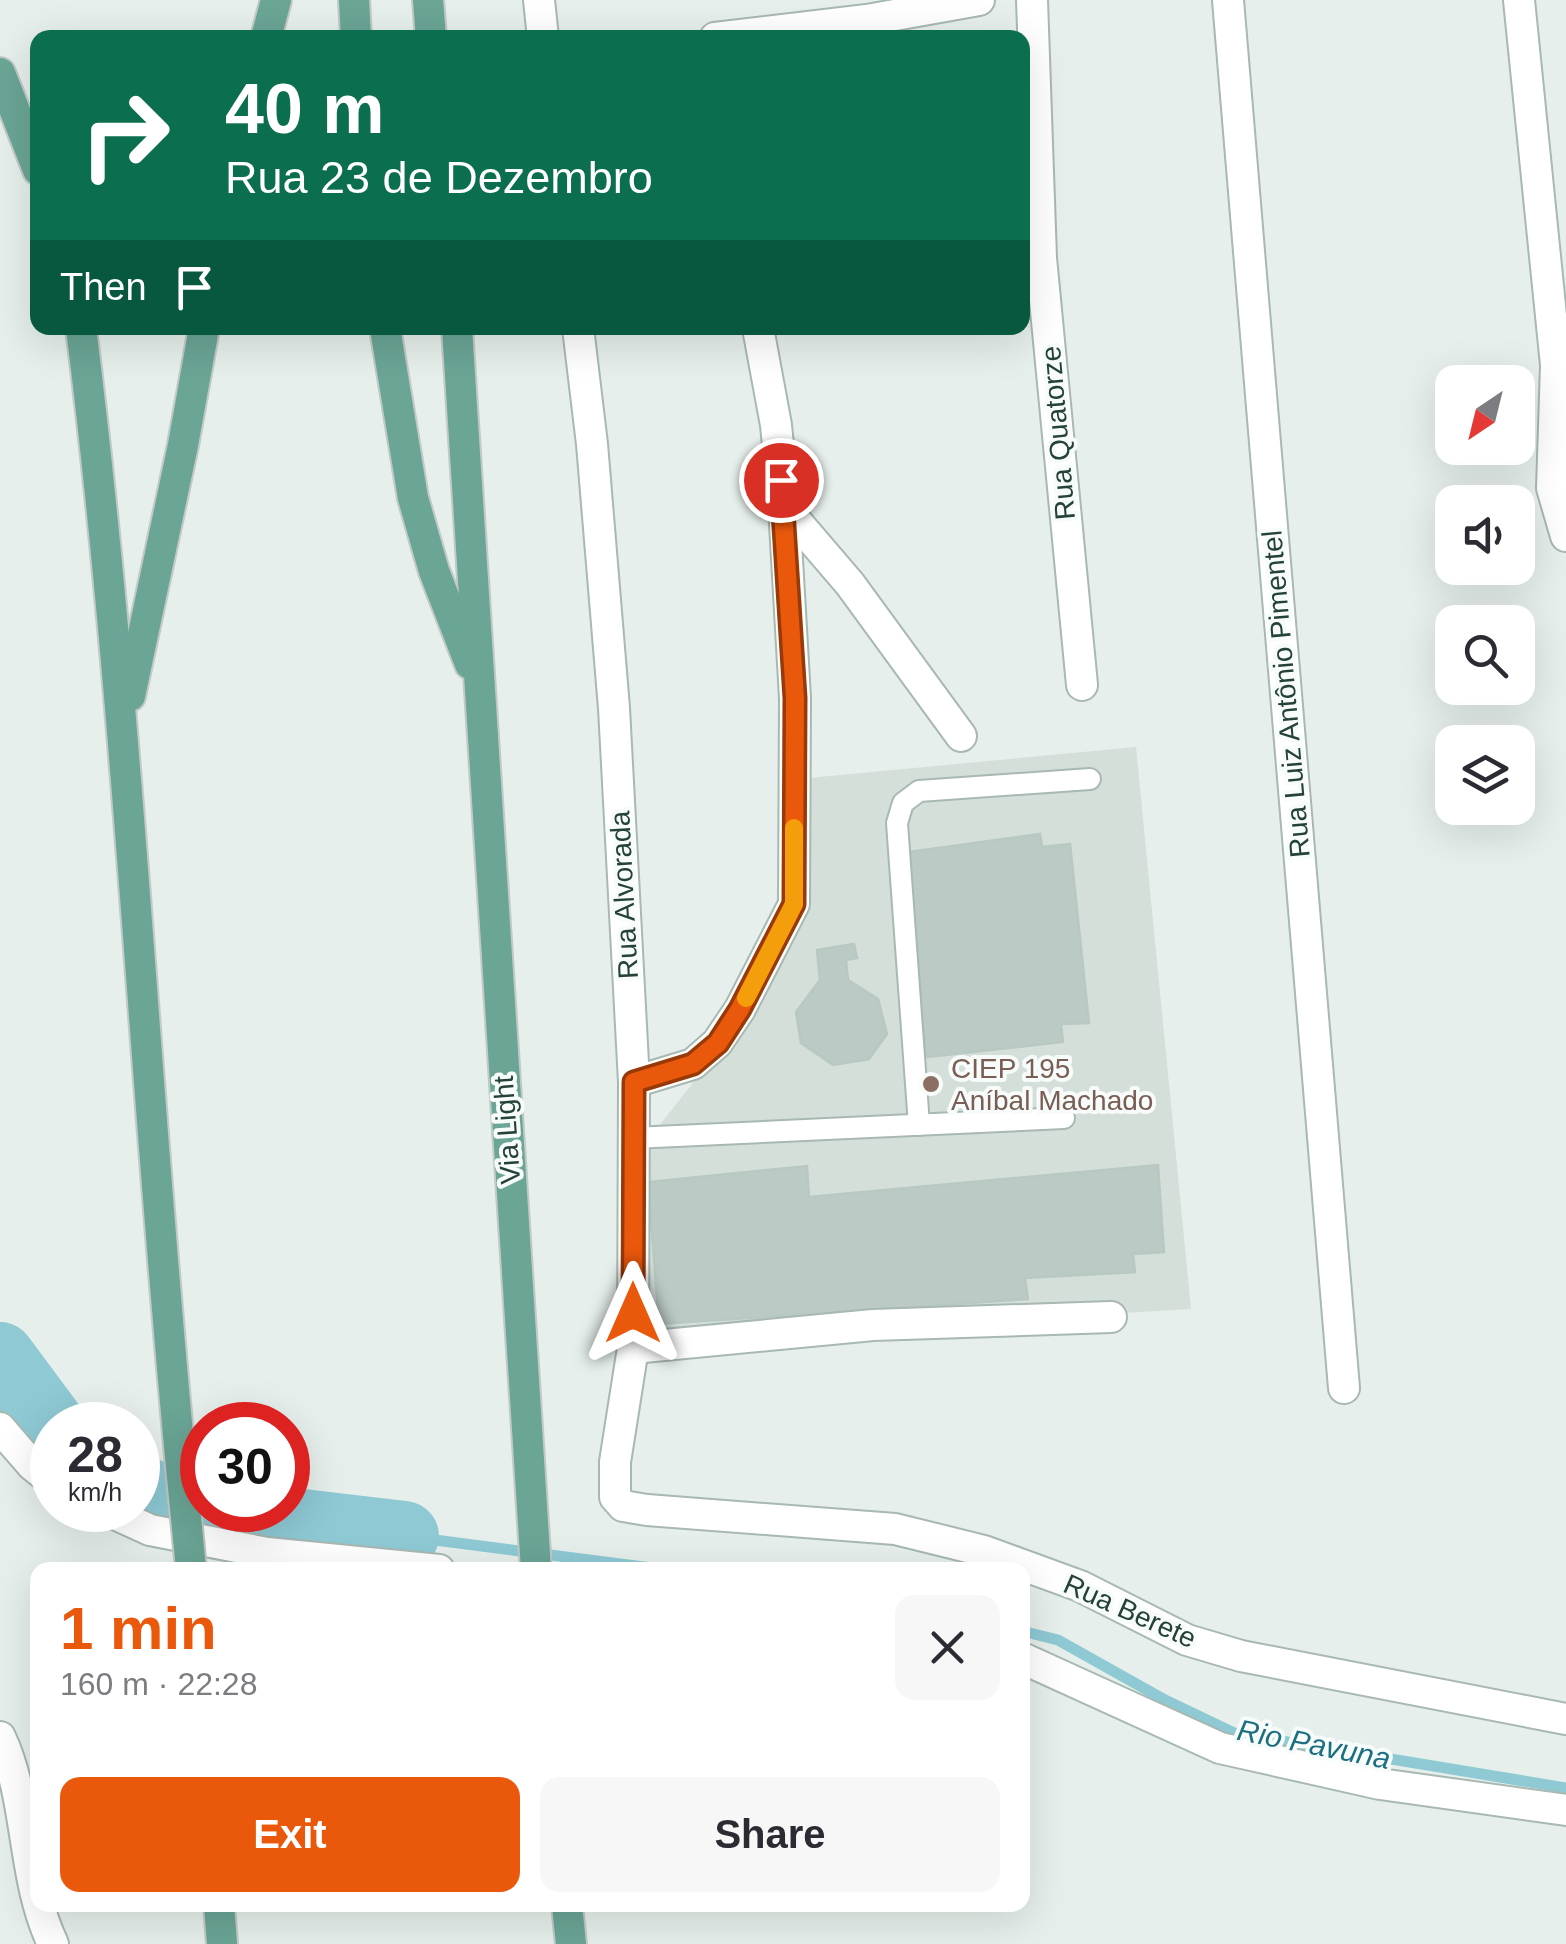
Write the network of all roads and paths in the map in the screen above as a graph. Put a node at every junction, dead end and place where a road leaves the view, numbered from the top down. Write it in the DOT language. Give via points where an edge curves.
graph roads {
  1 [pos="276,0"];
  2 [pos="428,0"];
  3 [pos="540,0"];
  4 [pos="979,0"];
  5 [pos="1032,0"];
  6 [pos="1228,0"];
  7 [pos="1519,0"];
  8 [pos="866,10"];
  9 [pos="268,30"];
  10 [pos="430,30"];
  11 [pos="543,30"];
  12 [pos="758,30"];
  13 [pos="0,73"];
  14 [pos="30,150"];
  15 [pos="1032,259"];
  16 [pos="83,335"];
  17 [pos="203,335"];
  18 [pos="386,335"];
  19 [pos="457,335"];
  20 [pos="579,335"];
  21 [pos="759,335"];
  22 [pos="784,507"];
  23 [pos="1566,536"];
  24 [pos="1082,685"];
  25 [pos="480,690"];
  26 [pos="123,733"];
  27 [pos="961,736"];
  28 [pos="1090,779"];
  29 [pos="634,1082"];
  30 [pos="1064,1118"];
  31 [pos="919,1125"];
  32 [pos="632,1138"];
  33 [pos="1111,1317"];
  34 [pos="633,1348"];
  35 [pos="1344,1388"];
  36 [pos="0,1428"];
  37 [pos="615,1462"];
  38 [pos="30,1463"];
  39 [pos="160,1532"];
  40 [pos="190,1562"];
  41 [pos="358,1562"];
  42 [pos="535,1562"];
  43 [pos="1014,1562"];
  44 [pos="1030,1568"];
  45 [pos="1030,1662"];
  46 [pos="1566,1719"];
  47 [pos="0,1737"];
  48 [pos="1566,1810"];
  49 [pos="30,1878"];
  50 [pos="39,1912"];
  51 [pos="220,1912"];
  52 [pos="568,1912"];
  53 [pos="53,1944"];
  54 [pos="222,1944"];
  55 [pos="571,1944"];
  1 -- 9 [label="main road"];
  2 -- 10 [label="main road"];
  3 -- 11 [label="street"];
  4 -- 8 [label="street"];
  5 -- 15 [label="street, Rua Quatorze"];
  6 -- 35 [label="street, Rua Luiz Antônio Pimentel"];
  7 -- 23 [label="street" via="1556,365 1552,488"];
  8 -- 12 [label="street"];
  13 -- 14 [label="main road"];
  15 -- 24 [label="street, Rua Quatorze"];
  16 -- 26 [label="main road"];
  17 -- 26 [label="main road"];
  18 -- 25 [label="main road" via="413,498"];
  19 -- 25 [label="main road, Via Light"];
  20 -- 29 [label="street, Rua Alvorada" via="614,708"];
  21 -- 22 [label="street"];
  22 -- 27 [label="street" via="850,584"];
  22 -- 29 [label="street" via="795,698 794,904 718,1043 693,1064"];
  25 -- 42 [label="main road, Via Light"];
  26 -- 40 [label="main road, bridge"];
  28 -- 31 [label="lane" via="919,791 903,803 897,823"];
  29 -- 32 [label="street, Rua Alvorada"];
  30 -- 31 [label="lane"];
  31 -- 32 [label="lane"];
  32 -- 34 [label="street, Rua Alvorada"];
  33 -- 34 [label="street" via="873,1325"];
  34 -- 37 [label="street, Rua Alvorada"];
  36 -- 38 [label="street"];
  37 -- 43 [label="street, Rua Berete" via="615,1497 623,1506 894,1529"];
  39 -- 41 [label="street"];
  44 -- 46 [label="street, Rua Berete" via="1187,1640 1241,1656"];
  45 -- 48 [label="street" via="1220,1748 1380,1784"];
  47 -- 49 [label="street"];
  50 -- 53 [label="street"];
  51 -- 54 [label="main road"];
  52 -- 55 [label="main road"];
}
